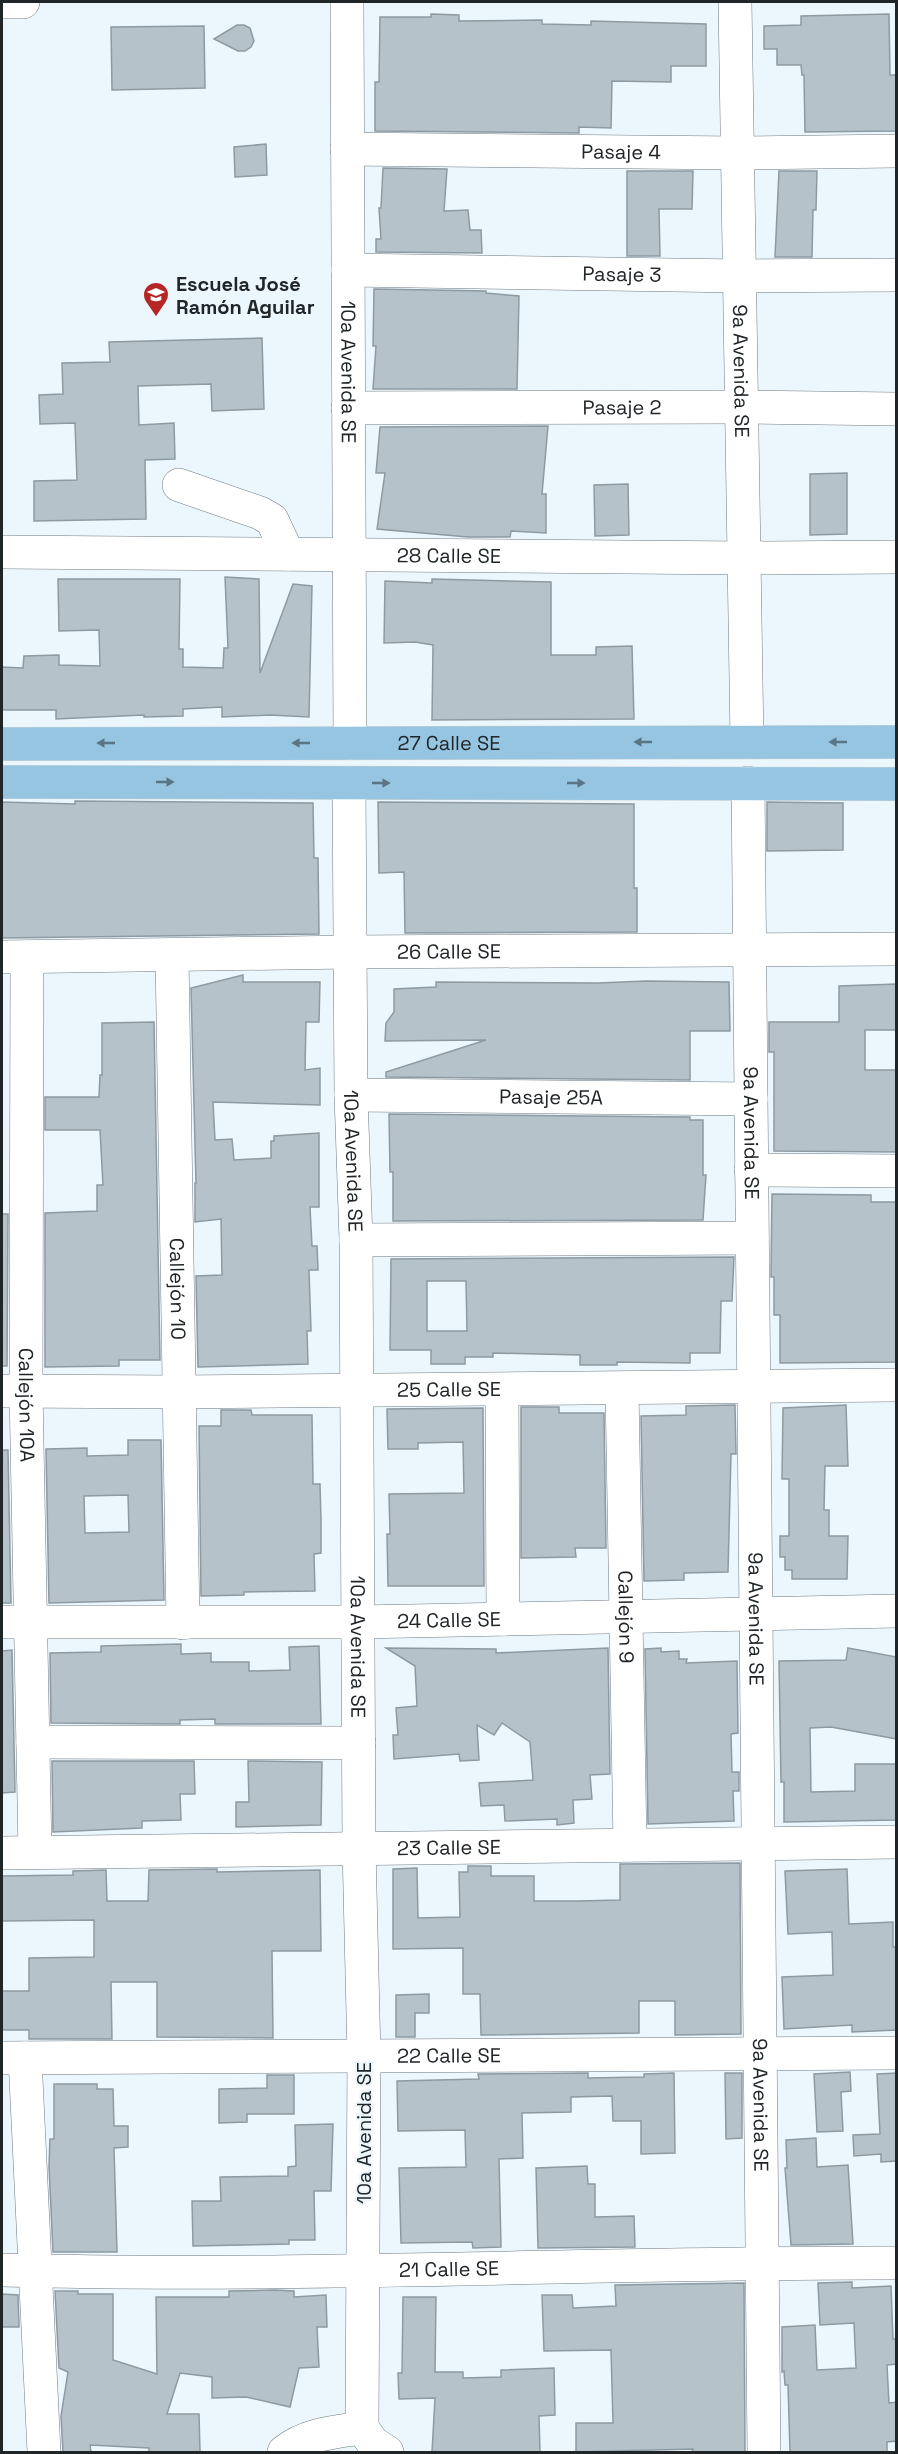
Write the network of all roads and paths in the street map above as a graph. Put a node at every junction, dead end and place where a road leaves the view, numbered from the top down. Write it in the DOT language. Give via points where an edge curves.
graph roads {
  1 [pos="2,2"];
  2 [pos="23,2"];
  3 [pos="347,2"];
  4 [pos="735,2"];
  5 [pos="347,149"];
  6 [pos="897,151"];
  7 [pos="738,153"];
  8 [pos="348,270"];
  9 [pos="897,275"];
  10 [pos="740,276"];
  11 [pos="742,407"];
  12 [pos="348,408"];
  13 [pos="897,409"];
  14 [pos="179,485"];
  15 [pos="2,552"];
  16 [pos="288,554"];
  17 [pos="349,556"];
  18 [pos="897,557"];
  19 [pos="744,558"];
  20 [pos="747,742"];
  21 [pos="897,742"];
  22 [pos="350,743"];
  23 [pos="2,744"];
  24 [pos="2,782"];
  25 [pos="349,783"];
  26 [pos="748,783"];
  27 [pos="897,784"];
  28 [pos="749,950"];
  29 [pos="897,950"];
  30 [pos="350,952"];
  31 [pos="172,955"];
  32 [pos="14,957"];
  33 [pos="351,1095"];
  34 [pos="751,1099"];
  35 [pos="751,1170"];
  36 [pos="897,1171"];
  37 [pos="752,1238"];
  38 [pos="356,1240"];
  39 [pos="897,1385"];
  40 [pos="753,1387"];
  41 [pos="622,1389"];
  42 [pos="357,1390"];
  43 [pos="502,1390"];
  44 [pos="14,1391"];
  45 [pos="179,1392"];
  46 [pos="897,1611"];
  47 [pos="756,1614"];
  48 [pos="625,1617"];
  49 [pos="503,1619"];
  50 [pos="16,1622"];
  51 [pos="183,1623"];
  52 [pos="359,1623"];
  53 [pos="33,1742"];
  54 [pos="358,1743"];
  55 [pos="897,1842"];
  56 [pos="630,1844"];
  57 [pos="758,1844"];
  58 [pos="359,1848"];
  59 [pos="34,1852"];
  60 [pos="2,1853"];
  61 [pos="897,2053"];
  62 [pos="760,2054"];
  63 [pos="364,2056"];
  64 [pos="13,2058"];
  65 [pos="762,2263"];
  66 [pos="897,2263"];
  67 [pos="2,2270"];
  68 [pos="35,2271"];
  69 [pos="364,2271"];
  70 [pos="362,2428"];
  71 [pos="44,2452"];
  72 [pos="284,2452"];
  73 [pos="387,2452"];
  74 [pos="764,2452"];
  1 -- 2 [label="street"];
  3 -- 5 [label="street, 10a Avenida SE"];
  4 -- 7 [label="street, 9a Avenida SE"];
  5 -- 7 [label="street, Pasaje 4"];
  5 -- 8 [label="street, 10a Avenida SE"];
  6 -- 7 [label="street, Pasaje 4"];
  7 -- 10 [label="street, 9a Avenida SE"];
  8 -- 10 [label="street, Pasaje 3"];
  8 -- 12 [label="street, 10a Avenida SE"];
  9 -- 10 [label="street, Pasaje 3"];
  10 -- 11 [label="street, 9a Avenida SE"];
  11 -- 12 [label="street, Pasaje 2"];
  11 -- 13 [label="street, Pasaje 2"];
  11 -- 19 [label="street, 9a Avenida SE"];
  12 -- 17 [label="street, 10a Avenida SE"];
  14 -- 16 [label="street" via="272,520"];
  15 -- 16 [label="street, 28 Calle SE"];
  16 -- 17 [label="street, 28 Calle SE"];
  17 -- 19 [label="street, 28 Calle SE"];
  17 -- 22 [label="street, 10a Avenida SE"];
  18 -- 19 [label="street, 28 Calle SE"];
  19 -- 20 [label="street, 9a Avenida SE"];
  21 -- 20 [label="main road, 27 Calle SE, one-way"];
  20 -- 22 [label="main road, 27 Calle SE, one-way"];
  22 -- 23 [label="main road, 27 Calle SE, one-way"];
  24 -- 25 [label="main road, 27 Calle SE, one-way"];
  25 -- 26 [label="main road, 27 Calle SE, one-way"];
  25 -- 30 [label="street, 10a Avenida SE"];
  26 -- 27 [label="main road, 27 Calle SE"];
  26 -- 28 [label="street, 9a Avenida SE"];
  28 -- 29 [label="street, 26 Calle SE"];
  28 -- 30 [label="street, 26 Calle SE"];
  28 -- 34 [label="street, 9a Avenida SE"];
  30 -- 31 [label="street, 26 Calle SE"];
  30 -- 33 [label="street, 10a Avenida SE"];
  31 -- 32 [label="street, 26 Calle SE"];
  31 -- 45 [label="street, Callejón 10"];
  32 -- 44 [label="street, Callejón 10A"];
  33 -- 34 [label="street, Pasaje 25A"];
  33 -- 38 [label="street, 10a Avenida SE"];
  34 -- 35 [label="street, 9a Avenida SE"];
  35 -- 36 [label="street"];
  35 -- 37 [label="street, 9a Avenida SE"];
  37 -- 38 [label="street"];
  37 -- 40 [label="street, 9a Avenida SE"];
  38 -- 42 [label="street, 10a Avenida SE"];
  39 -- 40 [label="street, 25 Calle SE"];
  40 -- 41 [label="street, 25 Calle SE"];
  40 -- 47 [label="street, 9a Avenida SE"];
  41 -- 43 [label="street, 25 Calle SE"];
  41 -- 48 [label="street, Callejón 9"];
  42 -- 43 [label="street, 25 Calle SE"];
  42 -- 45 [label="street, 25 Calle SE"];
  42 -- 52 [label="street, 10a Avenida SE"];
  43 -- 49 [label="street"];
  44 -- 45 [label="street, 25 Calle SE"];
  44 -- 50 [label="street, Callejón 10A"];
  45 -- 51 [label="street, Callejón 10"];
  46 -- 47 [label="street, 24 Calle SE"];
  47 -- 48 [label="street, 24 Calle SE"];
  47 -- 57 [label="street, 9a Avenida SE"];
  48 -- 49 [label="street, 24 Calle SE"];
  48 -- 56 [label="street, Callejón 9"];
  49 -- 52 [label="street, 24 Calle SE"];
  50 -- 51 [label="street, 24 Calle SE"];
  50 -- 53 [label="street, Callejón 10A"];
  51 -- 52 [label="street, 24 Calle SE"];
  52 -- 54 [label="street, 10a Avenida SE"];
  53 -- 54 [label="street"];
  53 -- 59 [label="street, Callejón 10A"];
  54 -- 58 [label="street, 10a Avenida SE"];
  55 -- 57 [label="street, 23 Calle SE"];
  56 -- 57 [label="street, 23 Calle SE"];
  56 -- 58 [label="street, 23 Calle SE"];
  57 -- 62 [label="street, 9a Avenida SE"];
  58 -- 59 [label="street, 23 Calle SE"];
  58 -- 63 [label="street, 10a Avenida SE"];
  59 -- 60 [label="street, 23 Calle SE"];
  61 -- 62 [label="street, 22 Calle SE"];
  62 -- 63 [label="street, 22 Calle SE"];
  62 -- 65 [label="street, 9a Avenida SE"];
  63 -- 64 [label="street, 22 Calle SE"];
  63 -- 69 [label="street, 10a Avenida SE"];
  64 -- 68 [label="street"];
  65 -- 66 [label="street, 21 Calle SE"];
  65 -- 69 [label="street, 21 Calle SE"];
  65 -- 74 [label="street, 9a Avenida SE"];
  67 -- 68 [label="street, 21 Calle SE"];
  68 -- 69 [label="street, 21 Calle SE"];
  68 -- 71 [label="street"];
  69 -- 70 [label="street, 10a Avenida SE"];
  70 -- 72 [label="street" via="316,2435 296,2442"];
  70 -- 73 [label="street" via="373,2443"];
}
